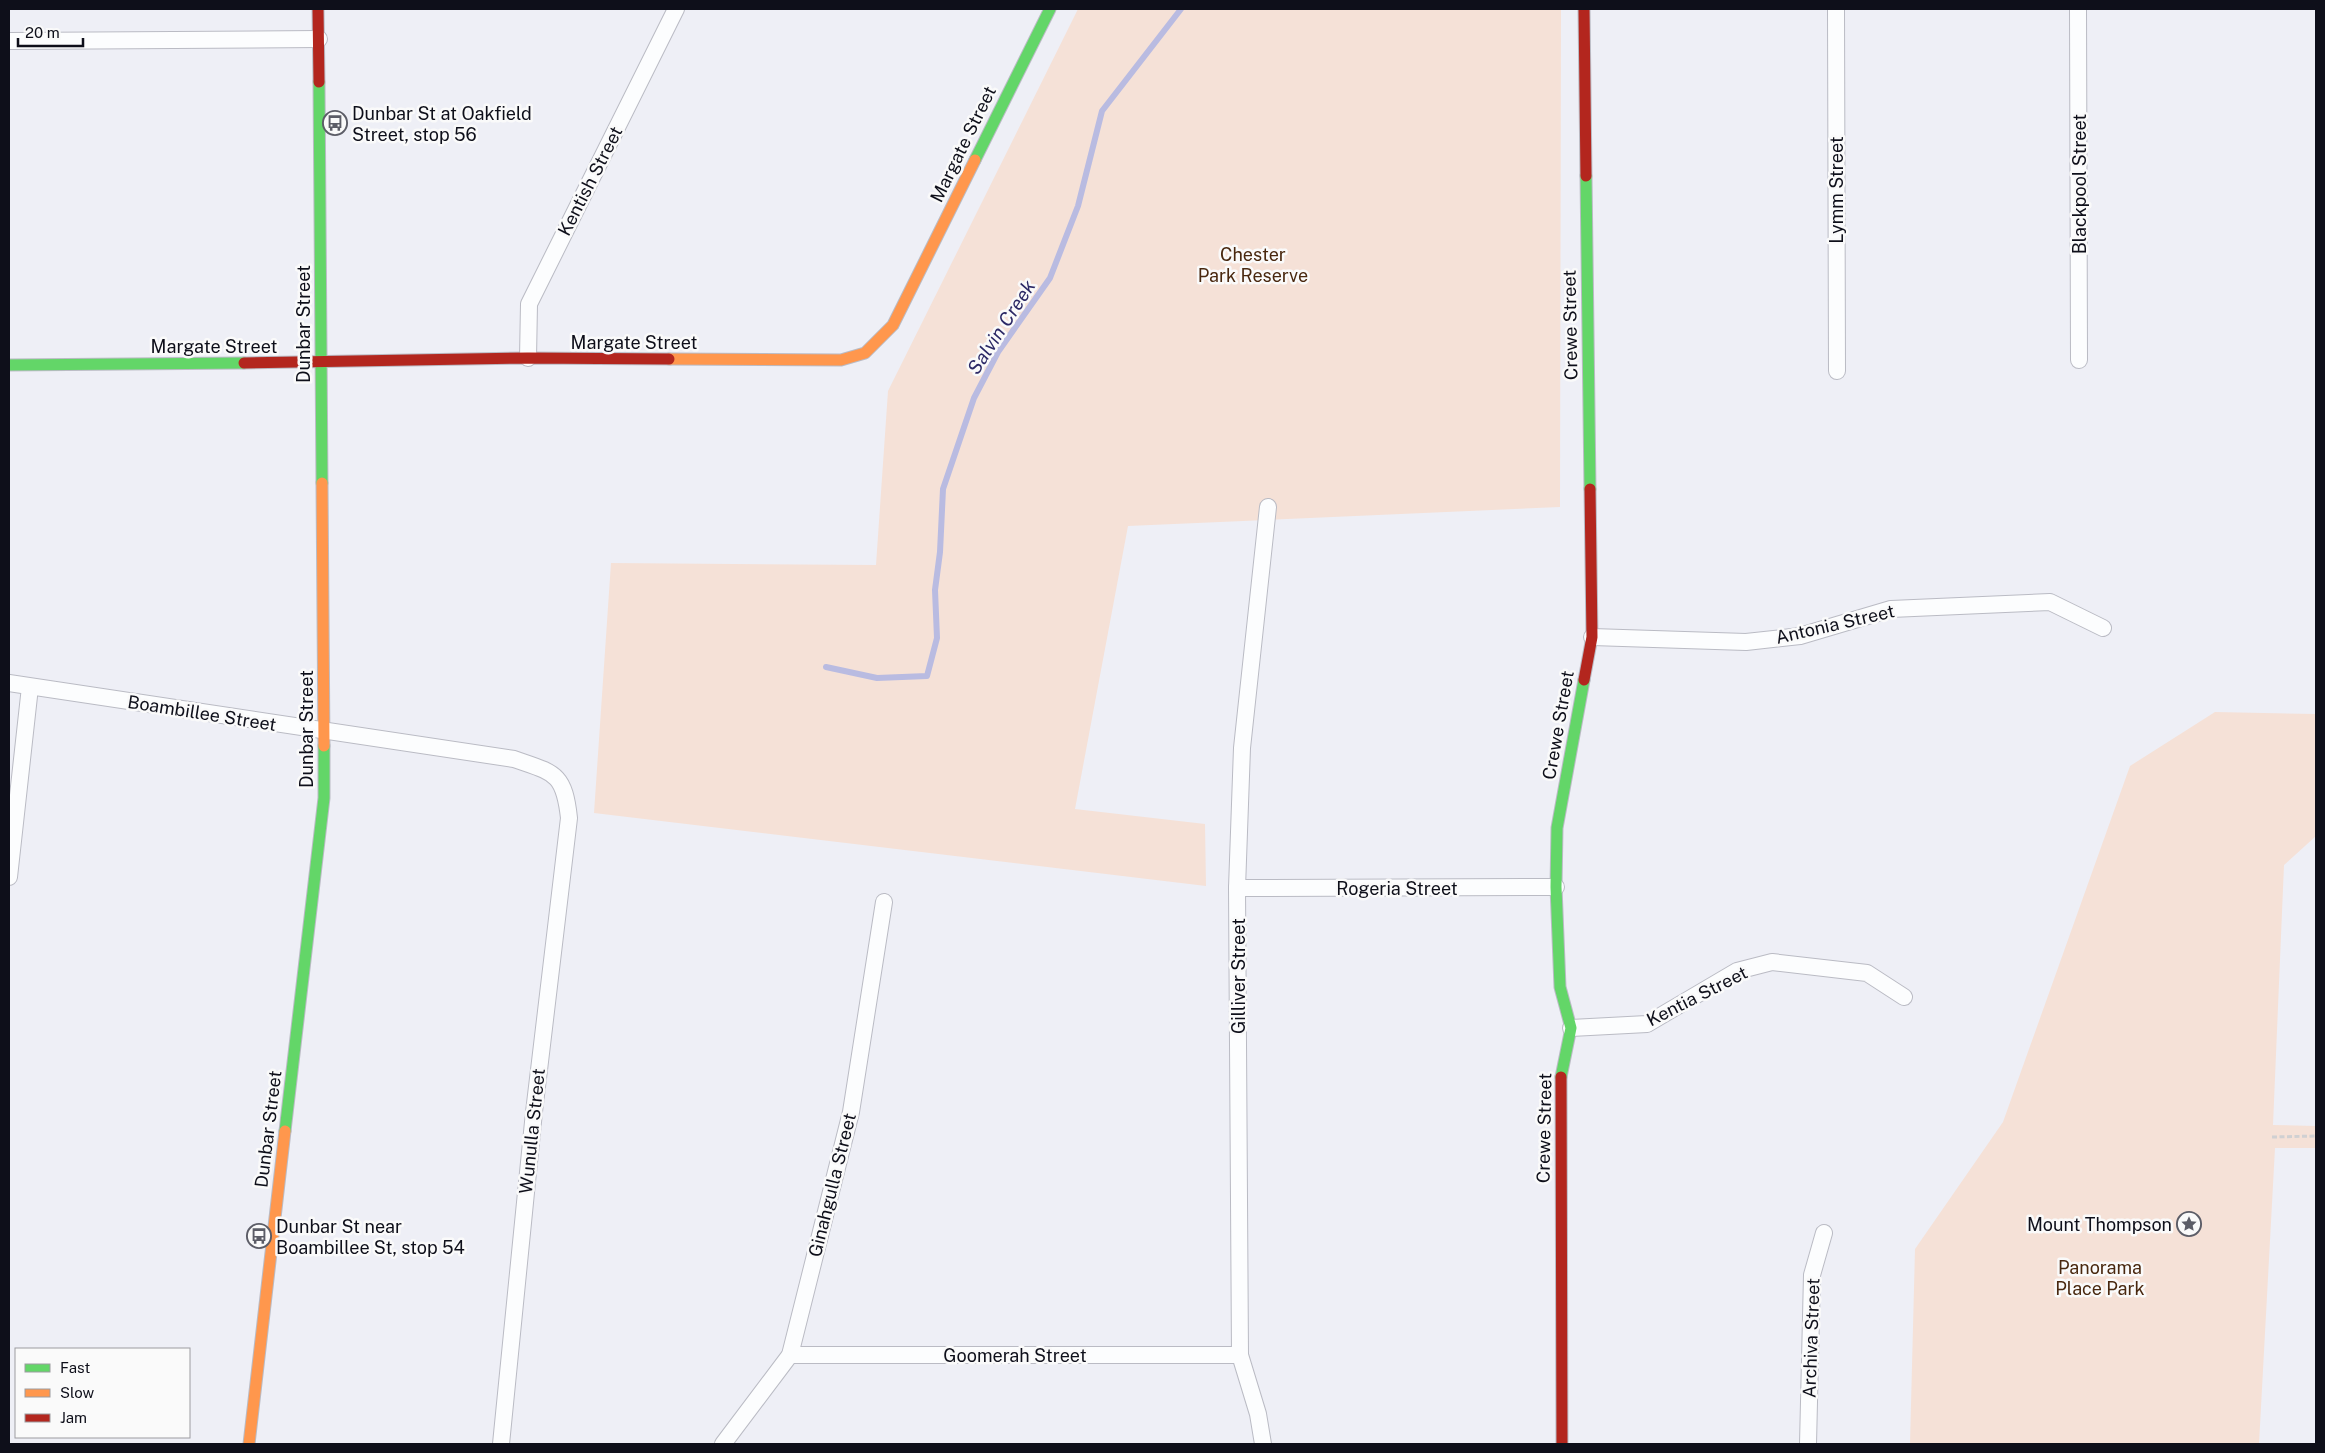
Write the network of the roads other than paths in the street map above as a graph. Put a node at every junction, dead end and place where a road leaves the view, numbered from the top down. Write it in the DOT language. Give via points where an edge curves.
graph roads {
  1 [pos="318,9"];
  2 [pos="676,9"];
  3 [pos="1050,9"];
  4 [pos="1584,9"];
  5 [pos="1836,9"];
  6 [pos="2078,9"];
  7 [pos="319,39"];
  8 [pos="9,41"];
  9 [pos="528,358"];
  10 [pos="2079,360"];
  11 [pos="321,363"];
  12 [pos="9,365"];
  13 [pos="1837,371"];
  14 [pos="1268,507"];
  15 [pos="2103,628"];
  16 [pos="1592,637"];
  17 [pos="9,683"];
  18 [pos="30,687"];
  19 [pos="324,732"];
  20 [pos="569,818"];
  21 [pos="9,877"];
  22 [pos="1556,887"];
  23 [pos="1237,888"];
  24 [pos="884,902"];
  25 [pos="1904,998"];
  26 [pos="1571,1028"];
  27 [pos="1824,1233"];
  28 [pos="790,1355"];
  29 [pos="1240,1355"];
  30 [pos="249,1444"];
  31 [pos="501,1444"];
  32 [pos="723,1444"];
  33 [pos="1263,1444"];
  34 [pos="1562,1444"];
  35 [pos="1808,1444"];
  1 -- 7 [label="street, Dunbar Street"];
  2 -- 9 [label="street, Kentish Street" via="529,304"];
  3 -- 9 [label="street, Margate Street" via="893,325 865,353 841,360"];
  4 -- 16 [label="street, Crewe Street"];
  5 -- 13 [label="street, Lymm Street"];
  6 -- 10 [label="street, Blackpool Street"];
  7 -- 8 [label="street"];
  7 -- 11 [label="street, Dunbar Street"];
  9 -- 11 [label="street, Margate Street"];
  11 -- 12 [label="street, Margate Street"];
  11 -- 19 [label="street, Dunbar Street"];
  14 -- 23 [label="street, Gilliver Street" via="1242,748"];
  15 -- 16 [label="street, Antonia Street" via="2050,602 1891,610 1800,636 1746,642"];
  16 -- 22 [label="street, Crewe Street" via="1557,828"];
  17 -- 18 [label="street, Boambillee Street"];
  18 -- 19 [label="street, Boambillee Street"];
  18 -- 21 [label="street"];
  19 -- 20 [label="street, Boambillee Street" via="514,759 551,772 567,793"];
  19 -- 30 [label="street, Dunbar Street" via="324,798"];
  20 -- 31 [label="street, Wunulla Street" via="534,1112"];
  22 -- 23 [label="street, Rogeria Street"];
  22 -- 26 [label="street, Crewe Street" via="1560,987"];
  23 -- 29 [label="street, Gilliver Street"];
  24 -- 28 [label="street, Ginahgulla Street" via="851,1112"];
  25 -- 26 [label="street, Kentia Street" via="1866,973 1772,962 1737,971 1647,1024"];
  26 -- 34 [label="street, Crewe Street" via="1561,1072"];
  27 -- 35 [label="street, Archiva Street" via="1812,1275"];
  28 -- 29 [label="street, Goomerah Street"];
  28 -- 32 [label="street, Ginahgulla Street"];
  29 -- 33 [label="street, Gilliver Street" via="1258,1414"];
}
